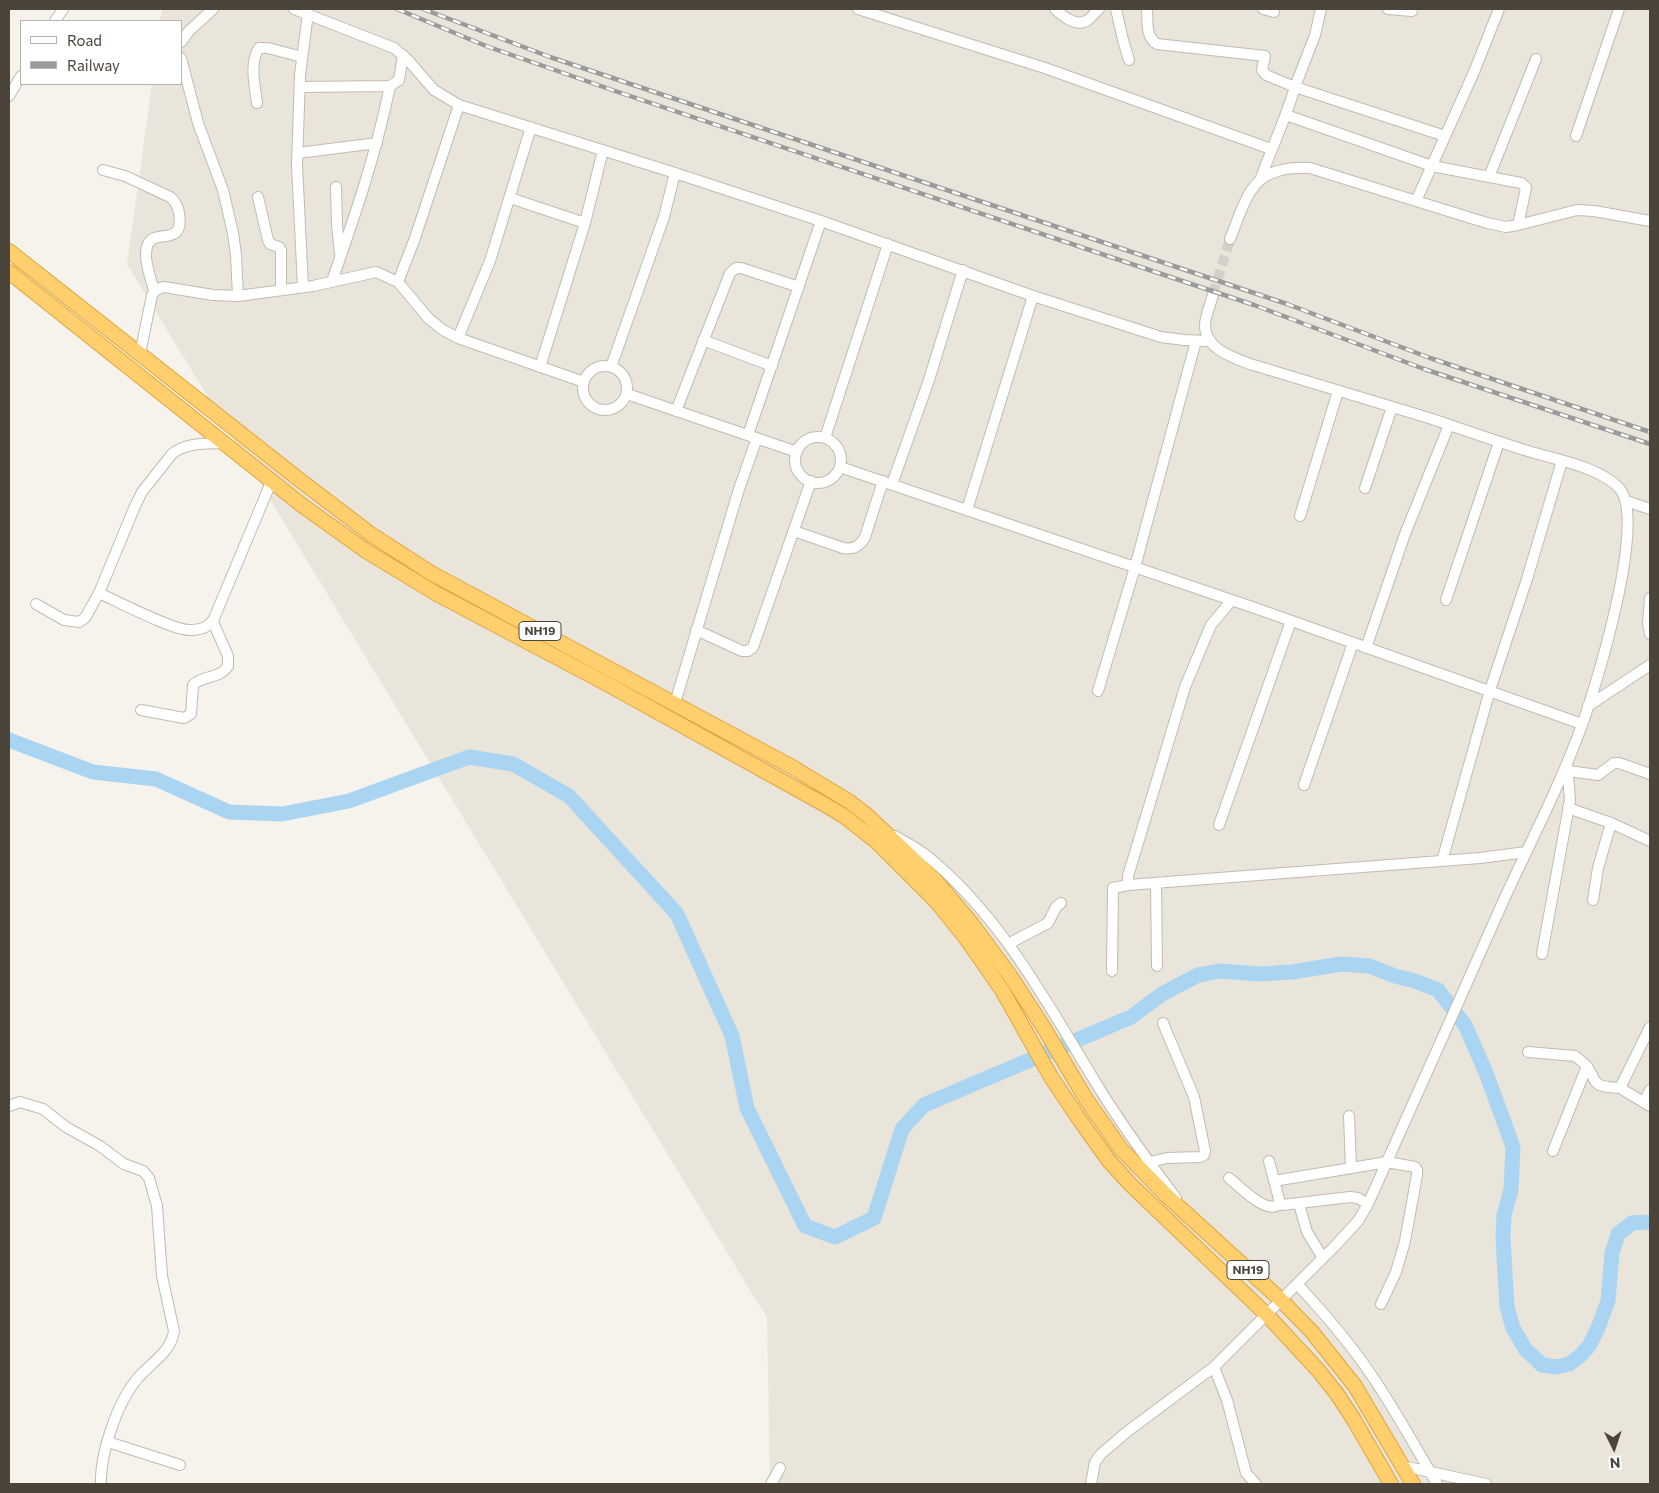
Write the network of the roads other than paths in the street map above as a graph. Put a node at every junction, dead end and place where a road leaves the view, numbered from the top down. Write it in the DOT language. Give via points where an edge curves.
graph roads {
  1 [pos="63,9"];
  2 [pos="213,9"];
  3 [pos="294,9"];
  4 [pos="858,9"];
  5 [pos="1055,9"];
  6 [pos="1099,9"];
  7 [pos="1116,9"];
  8 [pos="1147,9"];
  9 [pos="1263,9"];
  10 [pos="1273,9"];
  11 [pos="1321,9"];
  12 [pos="1388,9"];
  13 [pos="1499,9"];
  14 [pos="1620,9"];
  15 [pos="1412,11"];
  16 [pos="308,13"];
  17 [pos="56,20"];
  18 [pos="182,41"];
  19 [pos="403,55"];
  20 [pos="302,57"];
  21 [pos="1536,59"];
  22 [pos="1129,60"];
  23 [pos="182,62"];
  24 [pos="20,78"];
  25 [pos="390,86"];
  26 [pos="300,87"];
  27 [pos="1295,87"];
  28 [pos="9,96"];
  29 [pos="257,103"];
  30 [pos="459,104"];
  31 [pos="1286,115"];
  32 [pos="531,127"];
  33 [pos="1445,136"];
  34 [pos="1576,136"];
  35 [pos="377,143"];
  36 [pos="1271,148"];
  37 [pos="603,150"];
  38 [pos="298,153"];
  39 [pos="1432,166"];
  40 [pos="103,170"];
  41 [pos="675,173"];
  42 [pos="1489,177"];
  43 [pos="1261,178"];
  44 [pos="336,187"];
  45 [pos="258,197"];
  46 [pos="510,198"];
  47 [pos="1416,201"];
  48 [pos="821,221"];
  49 [pos="1650,221"];
  50 [pos="585,223"];
  51 [pos="1518,225"];
  52 [pos="1230,239"];
  53 [pos="888,244"];
  54 [pos="9,251"];
  55 [pos="340,257"];
  56 [pos="963,270"];
  57 [pos="9,272"];
  58 [pos="332,282"];
  59 [pos="398,282"];
  60 [pos="303,287"];
  61 [pos="799,287"];
  62 [pos="282,290"];
  63 [pos="154,291"];
  64 [pos="1213,294"];
  65 [pos="238,296"];
  66 [pos="1033,296"];
  67 [pos="458,338"];
  68 [pos="703,340"];
  69 [pos="1196,341"];
  70 [pos="1209,341"];
  71 [pos="140,354"];
  72 [pos="772,366"];
  73 [pos="540,367"];
  74 [pos="611,367"];
  75 [pos="584,382"];
  76 [pos="1338,391"];
  77 [pos="627,394"];
  78 [pos="1392,407"];
  79 [pos="676,411"];
  80 [pos="1448,425"];
  81 [pos="753,437"];
  82 [pos="825,438"];
  83 [pos="1499,442"];
  84 [pos="224,443"];
  85 [pos="797,452"];
  86 [pos="1562,461"];
  87 [pos="840,467"];
  88 [pos="272,480"];
  89 [pos="811,482"];
  90 [pos="888,483"];
  91 [pos="1365,488"];
  92 [pos="1626,501"];
  93 [pos="1650,509"];
  94 [pos="967,510"];
  95 [pos="1300,516"];
  96 [pos="794,531"];
  97 [pos="1135,567"];
  98 [pos="99,593"];
  99 [pos="1650,598"];
  100 [pos="1232,600"];
  101 [pos="1446,600"];
  102 [pos="36,604"];
  103 [pos="1291,621"];
  104 [pos="213,622"];
  105 [pos="696,630"];
  106 [pos="1650,634"];
  107 [pos="1353,644"];
  108 [pos="1366,648"];
  109 [pos="1650,665"];
  110 [pos="1490,690"];
  111 [pos="1098,691"];
  112 [pos="675,703"];
  113 [pos="1588,706"];
  114 [pos="140,710"];
  115 [pos="1582,724"];
  116 [pos="1568,767"];
  117 [pos="1650,774"];
  118 [pos="1304,785"];
  119 [pos="1568,808"];
  120 [pos="1611,822"];
  121 [pos="1219,824"];
  122 [pos="879,826"];
  123 [pos="1650,841"];
  124 [pos="1526,852"];
  125 [pos="1442,861"];
  126 [pos="1156,884"];
  127 [pos="1128,885"];
  128 [pos="1593,900"];
  129 [pos="1061,903"];
  130 [pos="1008,944"];
  131 [pos="1542,954"];
  132 [pos="1157,966"];
  133 [pos="1112,971"];
  134 [pos="1163,1023"];
  135 [pos="1650,1027"];
  136 [pos="1528,1052"];
  137 [pos="1587,1066"];
  138 [pos="1620,1088"];
  139 [pos="1650,1090"];
  140 [pos="1647,1104"];
  141 [pos="9,1106"];
  142 [pos="1348,1116"];
  143 [pos="1553,1151"];
  144 [pos="1269,1161"];
  145 [pos="1150,1162"];
  146 [pos="1387,1162"];
  147 [pos="1350,1168"];
  148 [pos="1229,1178"];
  149 [pos="1274,1181"];
  150 [pos="1280,1203"];
  151 [pos="1299,1204"];
  152 [pos="1368,1204"];
  153 [pos="1195,1223"];
  154 [pos="1323,1258"];
  155 [pos="1297,1284"];
  156 [pos="1281,1300"];
  157 [pos="1381,1304"];
  158 [pos="1267,1315"];
  159 [pos="1214,1367"];
  160 [pos="108,1442"];
  161 [pos="180,1464"];
  162 [pos="1403,1466"];
  163 [pos="780,1468"];
  164 [pos="1430,1472"];
  165 [pos="101,1484"];
  166 [pos="771,1484"];
  167 [pos="1091,1484"];
  168 [pos="1256,1484"];
  169 [pos="1391,1484"];
  170 [pos="1413,1484"];
  171 [pos="1437,1484"];
  172 [pos="1486,1484"];
  1 -- 17 [label="street"];
  2 -- 18 [label="street"];
  3 -- 16 [label="street"];
  4 -- 36 [label="street" via="1045,68"];
  5 -- 6 [label="street" via="1070,20 1081,23"];
  7 -- 22 [label="street"];
  8 -- 27 [label="street" via="1151,41 1265,56 1262,70 1266,75"];
  9 -- 10 [label="street" via="1274,12"];
  11 -- 27 [label="street"];
  12 -- 15 [label="street"];
  13 -- 33 [label="street"];
  14 -- 34 [label="street"];
  16 -- 19 [label="street" via="394,48"];
  16 -- 20 [label="street"];
  19 -- 25 [label="street" via="398,80"];
  19 -- 30 [label="street" via="434,90"];
  20 -- 26 [label="street"];
  20 -- 29 [label="street" via="259,48 254,68"];
  21 -- 42 [label="street"];
  23 -- 65 [label="street" via="198,124 223,190 236,255"];
  24 -- 28 [label="street"];
  25 -- 26 [label="street"];
  25 -- 35 [label="street"];
  26 -- 38 [label="street"];
  27 -- 31 [label="street"];
  27 -- 33 [label="street"];
  30 -- 32 [label="street"];
  30 -- 59 [label="street"];
  31 -- 36 [label="street"];
  31 -- 39 [label="street"];
  32 -- 37 [label="street"];
  32 -- 46 [label="street"];
  33 -- 39 [label="street"];
  35 -- 38 [label="street"];
  35 -- 55 [label="street"];
  36 -- 43 [label="street"];
  37 -- 41 [label="street"];
  37 -- 50 [label="street"];
  38 -- 60 [label="street"];
  39 -- 42 [label="street"];
  39 -- 47 [label="street"];
  40 -- 63 [label="street" via="125,176 170,197 178,207 177,232 155,238 147,246"];
  41 -- 48 [label="street"];
  41 -- 74 [label="street" via="664,216"];
  42 -- 51 [label="street" via="1516,181 1526,187"];
  43 -- 47 [label="street" via="1293,167 1310,168"];
  43 -- 52 [label="street" via="1248,193"];
  44 -- 55 [label="street"];
  45 -- 62 [label="street" via="268,240 281,250"];
  46 -- 50 [label="street"];
  46 -- 67 [label="street" via="490,261"];
  47 -- 51 [label="street" via="1487,223 1506,227"];
  48 -- 53 [label="street"];
  48 -- 61 [label="street"];
  49 -- 51 [label="street" via="1576,210"];
  50 -- 73 [label="street"];
  53 -- 56 [label="street"];
  53 -- 82 [label="street"];
  54 -- 71 [label="highway, NH19"];
  55 -- 58 [label="street"];
  56 -- 66 [label="street"];
  56 -- 90 [label="street" via="928,383"];
  57 -- 84 [label="highway, NH19"];
  58 -- 59 [label="street" via="376,272"];
  58 -- 60 [label="street"];
  59 -- 67 [label="street" via="429,319"];
  60 -- 62 [label="street"];
  61 -- 68 [label="street" via="736,268 730,273"];
  61 -- 72 [label="street"];
  62 -- 65 [label="street"];
  63 -- 65 [label="street" via="164,288"];
  63 -- 71 [label="street"];
  64 -- 70 [label="street" via="1205,325"];
  66 -- 69 [label="street" via="1162,336"];
  66 -- 94 [label="street"];
  67 -- 73 [label="street"];
  68 -- 72 [label="street"];
  68 -- 79 [label="street"];
  69 -- 70 [label="street"];
  69 -- 97 [label="street"];
  70 -- 76 [label="street" via="1227,355 1250,364"];
  71 -- 112 [label="highway, NH19" via="372,536 432,572"];
  72 -- 81 [label="street"];
  73 -- 75 [label="street"];
  74 -- 75 [label="street" via="596,368"];
  74 -- 77 [label="street" via="623,375"];
  75 -- 77 [label="street" via="586,398 602,410 616,408"];
  76 -- 78 [label="street"];
  76 -- 95 [label="street"];
  77 -- 79 [label="street"];
  78 -- 80 [label="street"];
  78 -- 91 [label="street"];
  79 -- 81 [label="street"];
  80 -- 83 [label="street"];
  80 -- 108 [label="street" via="1405,534"];
  81 -- 85 [label="street"];
  81 -- 105 [label="street"];
  82 -- 85 [label="street" via="811,438"];
  82 -- 87 [label="street" via="837,446 842,460"];
  83 -- 86 [label="street"];
  83 -- 101 [label="street"];
  84 -- 88 [label="highway, NH19"];
  84 -- 98 [label="street" via="186,446 172,454 142,492"];
  85 -- 89 [label="street" via="796,466"];
  86 -- 92 [label="street" via="1604,476 1621,489"];
  86 -- 110 [label="street"];
  87 -- 89 [label="street" via="825,482"];
  87 -- 90 [label="street"];
  88 -- 104 [label="street"];
  88 -- 158 [label="highway, NH19" via="329,525 400,573 820,802 861,828 936,901 966,937 1002,990 1051,1078 1109,1161"];
  89 -- 96 [label="street"];
  90 -- 94 [label="street"];
  90 -- 96 [label="street" via="864,537 856,547 843,548"];
  92 -- 93 [label="street"];
  92 -- 113 [label="street" via="1629,524 1621,580"];
  94 -- 97 [label="street"];
  96 -- 105 [label="street" via="753,647 742,651"];
  97 -- 100 [label="street"];
  97 -- 111 [label="street"];
  98 -- 102 [label="street" via="90,611 79,622 64,620"];
  98 -- 104 [label="street" via="183,630 202,628"];
  99 -- 106 [label="street"];
  100 -- 103 [label="street"];
  100 -- 127 [label="street" via="1211,625 1185,687"];
  103 -- 107 [label="street"];
  103 -- 121 [label="street"];
  104 -- 114 [label="street" via="228,656 228,666 221,674 193,685 191,714 184,718"];
  105 -- 112 [label="street"];
  107 -- 108 [label="street"];
  107 -- 118 [label="street"];
  108 -- 110 [label="street"];
  109 -- 113 [label="street"];
  110 -- 115 [label="street"];
  110 -- 125 [label="street"];
  112 -- 122 [label="highway, NH19" via="822,785 850,802"];
  113 -- 115 [label="street"];
  115 -- 116 [label="street"];
  116 -- 117 [label="street" via="1598,775 1619,763"];
  116 -- 119 [label="street"];
  116 -- 124 [label="street"];
  119 -- 120 [label="street"];
  119 -- 131 [label="street"];
  120 -- 123 [label="street"];
  120 -- 128 [label="street"];
  122 -- 130 [label="street" via="925,854 943,870"];
  122 -- 153 [label="highway, NH19" via="935,880 1011,977 1086,1099 1121,1149"];
  124 -- 125 [label="street"];
  124 -- 146 [label="street"];
  125 -- 126 [label="street"];
  126 -- 127 [label="street"];
  126 -- 132 [label="street"];
  127 -- 133 [label="street" via="1113,888"];
  129 -- 130 [label="street" via="1048,923"];
  130 -- 145 [label="street" via="1117,1117"];
  134 -- 145 [label="street" via="1192,1091 1205,1151 1200,1157"];
  135 -- 138 [label="street"];
  136 -- 137 [label="street" via="1575,1056"];
  137 -- 138 [label="street" via="1599,1085"];
  137 -- 143 [label="street"];
  138 -- 140 [label="street"];
  139 -- 140 [label="street"];
  141 -- 160 [label="street" via="20,1102 43,1109 124,1164 143,1171 151,1183 157,1206 160,1266 174,1336 162,1355 132,1386 119,1408"];
  142 -- 147 [label="street"];
  144 -- 149 [label="street"];
  145 -- 153 [label="street"];
  146 -- 147 [label="street"];
  146 -- 152 [label="street"];
  146 -- 157 [label="street" via="1415,1167 1417,1175 1405,1241 1396,1272"];
  147 -- 149 [label="street"];
  148 -- 150 [label="street" via="1263,1205 1273,1207"];
  149 -- 150 [label="street"];
  150 -- 151 [label="street" via="1286,1206"];
  151 -- 152 [label="street" via="1350,1197"];
  151 -- 154 [label="street" via="1307,1232"];
  152 -- 154 [label="street" via="1358,1221"];
  153 -- 156 [label="highway, NH19"];
  154 -- 155 [label="street"];
  155 -- 156 [label="street"];
  155 -- 164 [label="street" via="1325,1314 1372,1375"];
  156 -- 158 [label="street"];
  156 -- 162 [label="highway, NH19" via="1312,1332 1355,1386"];
  158 -- 159 [label="street"];
  158 -- 169 [label="highway, NH19" via="1337,1394"];
  159 -- 167 [label="street" via="1101,1454 1095,1462"];
  159 -- 168 [label="street" via="1227,1400 1246,1473"];
  160 -- 161 [label="street"];
  160 -- 165 [label="street" via="101,1468"];
  162 -- 164 [label="street"];
  162 -- 170 [label="highway, NH19"];
  163 -- 166 [label="street"];
  164 -- 171 [label="street"];
  164 -- 172 [label="street"];
}
